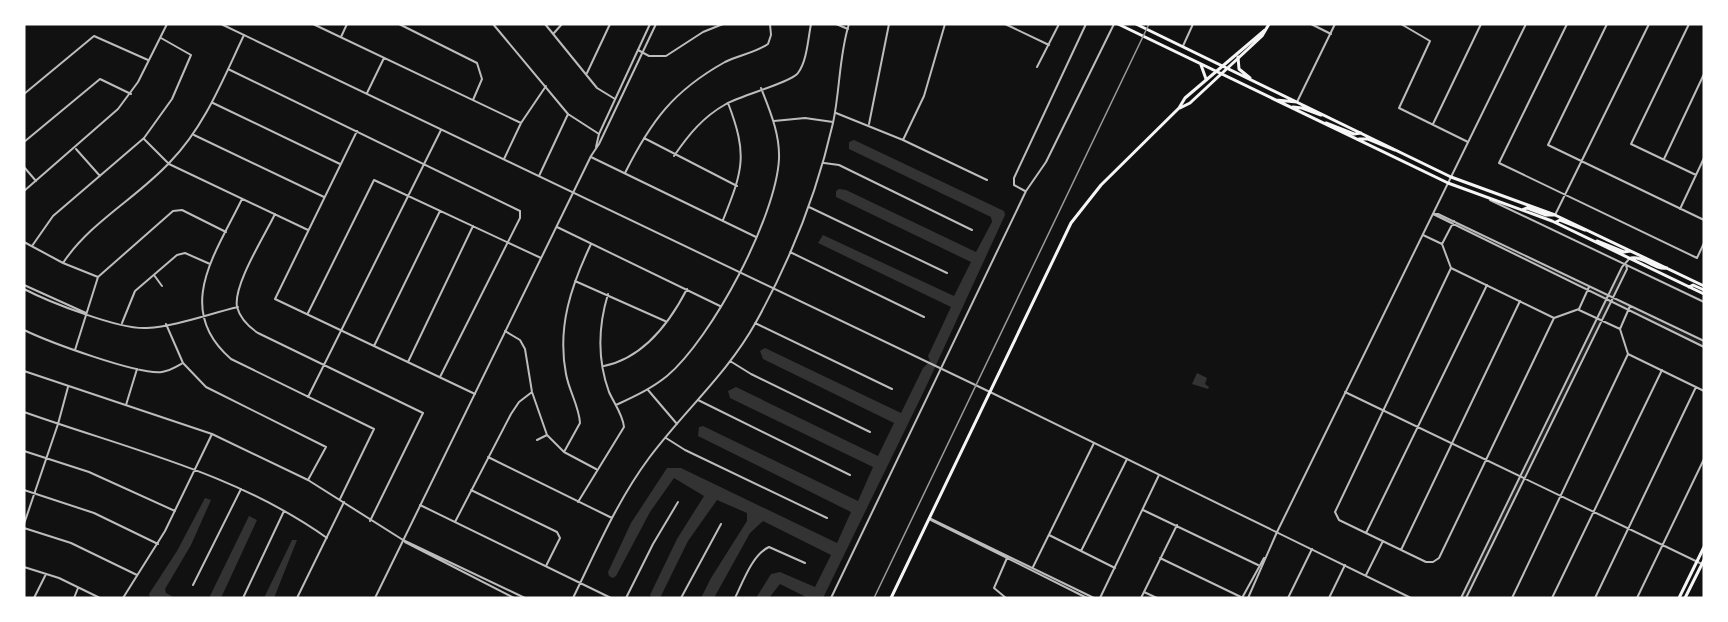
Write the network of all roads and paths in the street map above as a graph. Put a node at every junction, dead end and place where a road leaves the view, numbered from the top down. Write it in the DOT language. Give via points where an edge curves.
graph roads {
  1 [pos="168,24"];
  2 [pos="221,24"];
  3 [pos="313,24"];
  4 [pos="347,24"];
  5 [pos="399,24"];
  6 [pos="493,24"];
  7 [pos="545,24"];
  8 [pos="562,24"];
  9 [pos="610,24"];
  10 [pos="650,24"];
  11 [pos="656,24"];
  12 [pos="702,24"];
  13 [pos="723,24"];
  14 [pos="770,24"];
  15 [pos="811,24"];
  16 [pos="836,24"];
  17 [pos="849,24"];
  18 [pos="889,24"];
  19 [pos="945,24"];
  20 [pos="1005,24"];
  21 [pos="1059,24"];
  22 [pos="1086,24"];
  23 [pos="1116,24"];
  24 [pos="1136,24"];
  25 [pos="1193,24"];
  26 [pos="1269,24"];
  27 [pos="1311,24"];
  28 [pos="1335,24"];
  29 [pos="1401,24"];
  30 [pos="1482,24"];
  31 [pos="1526,24"];
  32 [pos="1567,24"];
  33 [pos="1607,24"];
  34 [pos="1649,24"];
  35 [pos="1689,24"];
  36 [pos="848,29"];
  37 [pos="1265,30"];
  38 [pos="703,32"];
  39 [pos="553,34"];
  40 [pos="1331,34"];
  41 [pos="244,35"];
  42 [pos="341,37"];
  43 [pos="161,38"];
  44 [pos="1049,45"];
  45 [pos="1182,46"];
  46 [pos="638,50"];
  47 [pos="642,52"];
  48 [pos="1238,57"];
  49 [pos="384,58"];
  50 [pos="149,61"];
  51 [pos="1200,63"];
  52 [pos="1221,65"];
  53 [pos="1037,68"];
  54 [pos="1227,68"];
  55 [pos="228,69"];
  56 [pos="1215,71"];
  57 [pos="587,74"];
  58 [pos="1221,74"];
  59 [pos="1704,75"];
  60 [pos="1206,79"];
  61 [pos="1251,80"];
  62 [pos="546,86"];
  63 [pos="761,88"];
  64 [pos="24,94"];
  65 [pos="131,94"];
  66 [pos="366,94"];
  67 [pos="615,99"];
  68 [pos="472,100"];
  69 [pos="1276,100"];
  70 [pos="1297,102"];
  71 [pos="212,103"];
  72 [pos="728,103"];
  73 [pos="1179,108"];
  74 [pos="1292,108"];
  75 [pos="835,112"];
  76 [pos="568,114"];
  77 [pos="1322,114"];
  78 [pos="774,121"];
  79 [pos="833,122"];
  80 [pos="520,123"];
  81 [pos="1324,123"];
  82 [pos="869,124"];
  83 [pos="1432,124"];
  84 [pos="441,130"];
  85 [pos="357,131"];
  86 [pos="1361,133"];
  87 [pos="598,134"];
  88 [pos="193,135"];
  89 [pos="643,137"];
  90 [pos="144,138"];
  91 [pos="903,140"];
  92 [pos="1358,140"];
  93 [pos="24,142"];
  94 [pos="1468,142"];
  95 [pos="596,147"];
  96 [pos="75,148"];
  97 [pos="1397,150"];
  98 [pos="591,156"];
  99 [pos="674,156"];
  100 [pos="1704,158"];
  101 [pos="1664,159"];
  102 [pos="504,160"];
  103 [pos="1582,161"];
  104 [pos="824,162"];
  105 [pos="424,163"];
  106 [pos="169,164"];
  107 [pos="340,164"];
  108 [pos="24,167"];
  109 [pos="625,173"];
  110 [pos="1696,175"];
  111 [pos="100,176"];
  112 [pos="539,176"];
  113 [pos="1451,177"];
  114 [pos="987,180"];
  115 [pos="36,181"];
  116 [pos="1448,183"];
  117 [pos="737,186"];
  118 [pos="24,191"];
  119 [pos="1025,192"];
  120 [pos="573,193"];
  121 [pos="1565,194"];
  122 [pos="408,196"];
  123 [pos="324,197"];
  124 [pos="242,199"];
  125 [pos="1490,200"];
  126 [pos="809,207"];
  127 [pos="1680,208"];
  128 [pos="1522,210"];
  129 [pos="440,211"];
  130 [pos="275,214"];
  131 [pos="1433,214"];
  132 [pos="1555,215"];
  133 [pos="1704,220"];
  134 [pos="723,221"];
  135 [pos="1454,221"];
  136 [pos="1555,223"];
  137 [pos="1452,225"];
  138 [pos="473,226"];
  139 [pos="556,227"];
  140 [pos="1551,229"];
  141 [pos="308,230"];
  142 [pos="972,230"];
  143 [pos="1587,230"];
  144 [pos="226,232"];
  145 [pos="1422,235"];
  146 [pos="756,237"];
  147 [pos="24,242"];
  148 [pos="507,242"];
  149 [pos="1596,242"];
  150 [pos="1704,243"];
  151 [pos="591,244"];
  152 [pos="1442,244"];
  153 [pos="32,246"];
  154 [pos="1631,251"];
  155 [pos="790,252"];
  156 [pos="541,258"];
  157 [pos="1630,258"];
  158 [pos="1533,259"];
  159 [pos="63,263"];
  160 [pos="210,264"];
  161 [pos="1531,264"];
  162 [pos="1626,265"];
  163 [pos="1451,268"];
  164 [pos="1667,268"];
  165 [pos="739,272"];
  166 [pos="947,273"];
  167 [pos="154,275"];
  168 [pos="98,277"];
  169 [pos="574,281"];
  170 [pos="1486,285"];
  171 [pos="162,286"];
  172 [pos="1704,286"];
  173 [pos="1589,287"];
  174 [pos="25,288"];
  175 [pos="773,288"];
  176 [pos="687,289"];
  177 [pos="1587,291"];
  178 [pos="1704,292"];
  179 [pos="608,294"];
  180 [pos="1608,296"];
  181 [pos="1613,298"];
  182 [pos="1606,300"];
  183 [pos="1520,301"];
  184 [pos="1611,302"];
  185 [pos="1704,302"];
  186 [pos="720,306"];
  187 [pos="1630,306"];
  188 [pos="237,307"];
  189 [pos="1578,309"];
  190 [pos="1628,310"];
  191 [pos="86,313"];
  192 [pos="308,314"];
  193 [pos="202,315"];
  194 [pos="924,317"];
  195 [pos="1554,318"];
  196 [pos="1597,318"];
  197 [pos="665,321"];
  198 [pos="1602,321"];
  199 [pos="122,323"];
  200 [pos="755,323"];
  201 [pos="166,324"];
  202 [pos="1620,329"];
  203 [pos="24,330"];
  204 [pos="341,330"];
  205 [pos="505,331"];
  206 [pos="1697,337"];
  207 [pos="1704,341"];
  208 [pos="1694,342"];
  209 [pos="374,346"];
  210 [pos="1704,347"];
  211 [pos="75,350"];
  212 [pos="1628,354"];
  213 [pos="730,361"];
  214 [pos="408,362"];
  215 [pos="183,363"];
  216 [pos="325,364"];
  217 [pos="603,366"];
  218 [pos="137,369"];
  219 [pos="943,369"];
  220 [pos="1662,370"];
  221 [pos="24,371"];
  222 [pos="440,377"];
  223 [pos="68,387"];
  224 [pos="1696,387"];
  225 [pos="892,388"];
  226 [pos="648,390"];
  227 [pos="1704,391"];
  228 [pos="532,392"];
  229 [pos="990,392"];
  230 [pos="1345,392"];
  231 [pos="475,394"];
  232 [pos="308,397"];
  233 [pos="1559,397"];
  234 [pos="1564,399"];
  235 [pos="698,400"];
  236 [pos="126,405"];
  237 [pos="615,405"];
  238 [pos="1382,411"];
  239 [pos="24,412"];
  240 [pos="58,424"];
  241 [pos="677,424"];
  242 [pos="1417,428"];
  243 [pos="870,432"];
  244 [pos="212,434"];
  245 [pos="547,435"];
  246 [pos="665,438"];
  247 [pos="537,440"];
  248 [pos="1094,443"];
  249 [pos="1451,444"];
  250 [pos="24,451"];
  251 [pos="564,452"];
  252 [pos="1531,453"];
  253 [pos="1536,456"];
  254 [pos="487,457"];
  255 [pos="47,458"];
  256 [pos="1127,459"];
  257 [pos="1704,459"];
  258 [pos="1486,460"];
  259 [pos="195,469"];
  260 [pos="596,469"];
  261 [pos="850,475"];
  262 [pos="1160,475"];
  263 [pos="1520,477"];
  264 [pos="1524,479"];
  265 [pos="308,480"];
  266 [pos="241,489"];
  267 [pos="24,490"];
  268 [pos="471,490"];
  269 [pos="35,494"];
  270 [pos="1560,496"];
  271 [pos="340,499"];
  272 [pos="344,502"];
  273 [pos="578,502"];
  274 [pos="678,502"];
  275 [pos="420,505"];
  276 [pos="1143,510"];
  277 [pos="175,511"];
  278 [pos="284,511"];
  279 [pos="1594,513"];
  280 [pos="612,518"];
  281 [pos="827,518"];
  282 [pos="929,518"];
  283 [pos="370,521"];
  284 [pos="455,522"];
  285 [pos="721,524"];
  286 [pos="1177,525"];
  287 [pos="24,526"];
  288 [pos="1628,529"];
  289 [pos="1277,532"];
  290 [pos="1366,533"];
  291 [pos="1049,535"];
  292 [pos="327,538"];
  293 [pos="403,540"];
  294 [pos="1383,541"];
  295 [pos="158,544"];
  296 [pos="1663,546"];
  297 [pos="1704,547"];
  298 [pos="1485,548"];
  299 [pos="1312,549"];
  300 [pos="1401,550"];
  301 [pos="1490,550"];
  302 [pos="1082,551"];
  303 [pos="1266,556"];
  304 [pos="1007,557"];
  305 [pos="1160,558"];
  306 [pos="805,562"];
  307 [pos="1697,562"];
  308 [pos="1703,563"];
  309 [pos="1258,565"];
  310 [pos="1345,565"];
  311 [pos="546,566"];
  312 [pos="24,567"];
  313 [pos="1115,568"];
  314 [pos="1032,569"];
  315 [pos="45,574"];
  316 [pos="137,575"];
  317 [pos="1366,575"];
  318 [pos="580,583"];
  319 [pos="193,585"];
  320 [pos="78,588"];
  321 [pos="1144,592"];
  322 [pos="34,598"];
  323 [pos="74,598"];
  324 [pos="100,598"];
  325 [pos="123,598"];
  326 [pos="243,598"];
  327 [pos="297,598"];
  328 [pos="375,598"];
  329 [pos="514,598"];
  330 [pos="525,598"];
  331 [pos="573,598"];
  332 [pos="611,598"];
  333 [pos="626,598"];
  334 [pos="681,598"];
  335 [pos="735,598"];
  336 [pos="831,598"];
  337 [pos="891,598"];
  338 [pos="1006,598"];
  339 [pos="1087,598"];
  340 [pos="1094,598"];
  341 [pos="1100,598"];
  342 [pos="1141,598"];
  343 [pos="1157,598"];
  344 [pos="1243,598"];
  345 [pos="1248,598"];
  346 [pos="1288,598"];
  347 [pos="1329,598"];
  348 [pos="1411,598"];
  349 [pos="1461,598"];
  350 [pos="1466,598"];
  351 [pos="1512,598"];
  352 [pos="1552,598"];
  353 [pos="1595,598"];
  354 [pos="1637,598"];
  355 [pos="1679,598"];
  356 [pos="1685,598"];
  1 -- 43 [label="street"];
  2 -- 41 [label="street"];
  3 -- 42 [label="street"];
  4 -- 42 [label="street"];
  5 -- 68 [label="street" via="477,63 482,79"];
  6 -- 62 [label="street"];
  7 -- 39 [label="street"];
  8 -- 39 [label="street"];
  9 -- 57 [label="street"];
  10 -- 46 [label="street"];
  11 -- 47 [label="street"];
  12 -- 38 [label="street"];
  13 -- 38 [label="street"];
  14 -- 89 [label="street" via="768,45 728,60 693,82 659,114"];
  15 -- 63 [label="street" via="798,75 790,82"];
  16 -- 36 [label="street"];
  17 -- 36 [label="street"];
  18 -- 82 [label="street"];
  19 -- 91 [label="street" via="924,96"];
  20 -- 44 [label="street"];
  21 -- 44 [label="street"];
  22 -- 119 [label="street" via="1014,178 1014,185"];
  23 -- 51 [label="main road"];
  23 -- 119 [label="street" via="1046,162"];
  24 -- 45 [label="main road"];
  25 -- 45 [label="street"];
  26 -- 37 [label="main road"];
  27 -- 40 [label="street"];
  28 -- 40 [label="street"];
  29 -- 83 [label="street" via="1430,41 1399,108"];
  30 -- 83 [label="street"];
  31 -- 94 [label="street"];
  32 -- 121 [label="street" via="1499,163"];
  33 -- 103 [label="street" via="1548,145"];
  34 -- 103 [label="street"];
  35 -- 101 [label="street" via="1631,144"];
  36 -- 75 [label="street"];
  37 -- 48 [label="main road"];
  37 -- 52 [label="main road"];
  38 -- 47 [label="street" via="666,56"];
  39 -- 57 [label="street"];
  40 -- 70 [label="street"];
  41 -- 55 [label="street"];
  41 -- 66 [label="street"];
  42 -- 49 [label="street"];
  43 -- 50 [label="street"];
  43 -- 90 [label="street" via="191,56 172,99"];
  44 -- 53 [label="street"];
  45 -- 52 [label="main road"];
  46 -- 47 [label="street"];
  46 -- 67 [label="street"];
  47 -- 95 [label="street"];
  48 -- 54 [label="main road"];
  48 -- 61 [label="main road" via="1239,69"];
  49 -- 66 [label="street"];
  49 -- 68 [label="street"];
  50 -- 64 [label="street" via="94,36"];
  50 -- 65 [label="street"];
  51 -- 56 [label="main road"];
  51 -- 60 [label="main road"];
  52 -- 54 [label="main road"];
  52 -- 56 [label="main road"];
  54 -- 58 [label="main road"];
  54 -- 61 [label="main road"];
  55 -- 71 [label="street"];
  55 -- 85 [label="street"];
  56 -- 58 [label="main road"];
  56 -- 60 [label="main road"];
  57 -- 67 [label="street" via="597,88"];
  58 -- 69 [label="main road"];
  58 -- 73 [label="main road" via="1190,103"];
  59 -- 101 [label="street"];
  60 -- 73 [label="main road"];
  61 -- 70 [label="main road"];
  62 -- 76 [label="street"];
  62 -- 80 [label="street"];
  63 -- 72 [label="street"];
  63 -- 78 [label="street"];
  65 -- 93 [label="street" via="100,80"];
  65 -- 96 [label="street"];
  66 -- 84 [label="street"];
  67 -- 87 [label="street"];
  68 -- 80 [label="street"];
  69 -- 70 [label="main road"];
  69 -- 74 [label="main road"];
  70 -- 77 [label="main road"];
  71 -- 88 [label="street"];
  71 -- 107 [label="street"];
  72 -- 99 [label="street" via="691,131"];
  72 -- 117 [label="street" via="742,145"];
  73 -- 229 [label="main road" via="1101,185 1071,223"];
  74 -- 77 [label="main road"];
  74 -- 81 [label="main road"];
  75 -- 79 [label="street"];
  75 -- 82 [label="street"];
  76 -- 87 [label="street"];
  76 -- 112 [label="street"];
  77 -- 86 [label="main road"];
  78 -- 79 [label="street" via="805,118"];
  78 -- 146 [label="street" via="779,159 772,198"];
  79 -- 104 [label="street"];
  80 -- 102 [label="street"];
  81 -- 86 [label="main road"];
  81 -- 92 [label="main road"];
  82 -- 91 [label="street"];
  83 -- 94 [label="street"];
  84 -- 102 [label="street"];
  84 -- 105 [label="street"];
  85 -- 105 [label="street"];
  85 -- 107 [label="street"];
  86 -- 97 [label="main road"];
  87 -- 95 [label="street"];
  88 -- 106 [label="street"];
  88 -- 123 [label="street"];
  89 -- 99 [label="street"];
  89 -- 109 [label="street"];
  90 -- 106 [label="street"];
  90 -- 111 [label="street"];
  91 -- 114 [label="street"];
  92 -- 97 [label="main road"];
  92 -- 116 [label="main road"];
  94 -- 113 [label="street"];
  95 -- 98 [label="street"];
  96 -- 111 [label="street"];
  96 -- 115 [label="street"];
  97 -- 113 [label="main road"];
  98 -- 109 [label="street"];
  98 -- 120 [label="street"];
  99 -- 117 [label="street"];
  100 -- 110 [label="street"];
  101 -- 110 [label="street"];
  102 -- 112 [label="street"];
  103 -- 121 [label="street"];
  103 -- 127 [label="street"];
  104 -- 126 [label="street"];
  104 -- 142 [label="street" via="839,165"];
  105 -- 122 [label="street"];
  105 -- 148 [label="street" via="520,211"];
  106 -- 124 [label="street"];
  106 -- 159 [label="street" via="77,244"];
  107 -- 123 [label="street"];
  108 -- 115 [label="street"];
  109 -- 134 [label="street"];
  110 -- 127 [label="street"];
  111 -- 153 [label="street" via="53,216"];
  112 -- 120 [label="street"];
  113 -- 116 [label="street"];
  113 -- 132 [label="main road"];
  115 -- 118 [label="street"];
  116 -- 125 [label="main road"];
  116 -- 131 [label="street"];
  117 -- 134 [label="street"];
  119 -- 219 [label="street"];
  120 -- 139 [label="street"];
  120 -- 165 [label="street"];
  121 -- 132 [label="street"];
  121 -- 150 [label="street" via="1697,258"];
  122 -- 129 [label="street"];
  122 -- 192 [label="street" via="374,180"];
  122 -- 204 [label="street"];
  123 -- 141 [label="street"];
  124 -- 130 [label="street"];
  124 -- 144 [label="street"];
  125 -- 128 [label="main road"];
  125 -- 140 [label="street"];
  126 -- 155 [label="street"];
  126 -- 166 [label="street"];
  127 -- 133 [label="street"];
  128 -- 132 [label="main road"];
  128 -- 136 [label="main road"];
  129 -- 138 [label="street"];
  129 -- 209 [label="street"];
  130 -- 141 [label="street"];
  130 -- 188 [label="street" via="239,290"];
  131 -- 135 [label="street"];
  131 -- 137 [label="street"];
  131 -- 145 [label="street"];
  132 -- 143 [label="main road"];
  134 -- 146 [label="street"];
  135 -- 137 [label="street"];
  135 -- 158 [label="street"];
  136 -- 140 [label="street"];
  136 -- 143 [label="main road" via="1560,220"];
  136 -- 149 [label="main road"];
  137 -- 152 [label="street"];
  137 -- 161 [label="street"];
  138 -- 148 [label="street"];
  138 -- 214 [label="street"];
  139 -- 151 [label="street"];
  139 -- 156 [label="street"];
  140 -- 162 [label="street"];
  141 -- 192 [label="street" via="274,298"];
  143 -- 154 [label="main road"];
  144 -- 160 [label="street"];
  144 -- 168 [label="street" via="177,209"];
  145 -- 152 [label="street"];
  145 -- 230 [label="street"];
  146 -- 165 [label="street"];
  147 -- 153 [label="street"];
  148 -- 156 [label="street"];
  148 -- 222 [label="street"];
  149 -- 154 [label="main road"];
  149 -- 157 [label="main road"];
  151 -- 169 [label="street"];
  151 -- 176 [label="street"];
  152 -- 163 [label="street"];
  153 -- 159 [label="street"];
  154 -- 164 [label="main road"];
  155 -- 175 [label="street"];
  155 -- 194 [label="street"];
  156 -- 205 [label="street"];
  157 -- 162 [label="street"];
  157 -- 164 [label="main road"];
  157 -- 178 [label="main road"];
  158 -- 161 [label="street"];
  158 -- 173 [label="street"];
  159 -- 168 [label="street"];
  160 -- 167 [label="street" via="182,253"];
  160 -- 193 [label="street" via="201,295"];
  161 -- 177 [label="street"];
  162 -- 180 [label="street"];
  162 -- 181 [label="street"];
  162 -- 185 [label="street"];
  163 -- 170 [label="street"];
  163 -- 238 [label="street"];
  164 -- 172 [label="main road"];
  165 -- 175 [label="street"];
  165 -- 186 [label="street"];
  167 -- 171 [label="street"];
  167 -- 199 [label="street" via="132,295"];
  168 -- 191 [label="street"];
  169 -- 179 [label="street"];
  169 -- 251 [label="street" via="566,309 564,357 580,423"];
  170 -- 183 [label="street"];
  170 -- 242 [label="street"];
  173 -- 177 [label="street"];
  173 -- 180 [label="street"];
  174 -- 191 [label="street" via="63,307"];
  175 -- 200 [label="street"];
  175 -- 219 [label="street"];
  176 -- 186 [label="street"];
  176 -- 197 [label="street"];
  177 -- 182 [label="street"];
  177 -- 189 [label="street"];
  179 -- 197 [label="street"];
  179 -- 217 [label="street" via="600,335"];
  180 -- 181 [label="street"];
  180 -- 182 [label="street"];
  181 -- 184 [label="street"];
  181 -- 187 [label="street"];
  182 -- 184 [label="street"];
  182 -- 196 [label="street"];
  183 -- 195 [label="street"];
  183 -- 249 [label="street"];
  184 -- 190 [label="street"];
  184 -- 198 [label="street"];
  186 -- 226 [label="street" via="676,366"];
  187 -- 190 [label="street"];
  187 -- 206 [label="street"];
  188 -- 193 [label="street"];
  188 -- 216 [label="street" via="258,333"];
  189 -- 195 [label="street"];
  189 -- 196 [label="street"];
  190 -- 202 [label="street"];
  190 -- 208 [label="street"];
  191 -- 199 [label="street"];
  191 -- 211 [label="street"];
  192 -- 204 [label="street"];
  193 -- 201 [label="street"];
  193 -- 232 [label="street" via="212,340 231,359"];
  195 -- 258 [label="street"];
  196 -- 198 [label="street"];
  196 -- 233 [label="street"];
  197 -- 217 [label="street" via="636,354"];
  198 -- 202 [label="street"];
  198 -- 234 [label="street"];
  199 -- 201 [label="street" via="144,328"];
  200 -- 213 [label="street"];
  200 -- 225 [label="street"];
  201 -- 215 [label="street"];
  202 -- 212 [label="street"];
  203 -- 211 [label="street"];
  204 -- 209 [label="street"];
  204 -- 216 [label="street"];
  205 -- 228 [label="street" via="520,340 525,349"];
  205 -- 231 [label="street"];
  206 -- 207 [label="street"];
  206 -- 208 [label="street"];
  208 -- 210 [label="street"];
  209 -- 214 [label="street"];
  211 -- 218 [label="street"];
  212 -- 220 [label="street"];
  212 -- 270 [label="street"];
  213 -- 235 [label="street"];
  213 -- 243 [label="street"];
  214 -- 222 [label="street"];
  215 -- 218 [label="street" via="162,372"];
  215 -- 265 [label="street" via="216,393 326,447"];
  216 -- 232 [label="street"];
  216 -- 283 [label="street" via="423,412"];
  217 -- 237 [label="street"];
  218 -- 236 [label="street"];
  219 -- 229 [label="street"];
  219 -- 336 [label="street"];
  220 -- 224 [label="street"];
  220 -- 279 [label="street"];
  221 -- 223 [label="street"];
  222 -- 231 [label="street"];
  223 -- 236 [label="street"];
  223 -- 240 [label="street"];
  224 -- 227 [label="street"];
  224 -- 288 [label="street"];
  226 -- 237 [label="street"];
  226 -- 241 [label="street"];
  228 -- 245 [label="street"];
  228 -- 254 [label="street" via="519,402"];
  229 -- 248 [label="street"];
  229 -- 282 [label="main road"];
  230 -- 238 [label="street"];
  230 -- 289 [label="street"];
  231 -- 275 [label="street"];
  232 -- 271 [label="street" via="374,429"];
  233 -- 234 [label="street"];
  233 -- 252 [label="street"];
  234 -- 253 [label="street"];
  235 -- 241 [label="street"];
  235 -- 261 [label="street"];
  236 -- 244 [label="street"];
  237 -- 260 [label="street" via="624,427"];
  238 -- 242 [label="street"];
  238 -- 290 [label="street" via="1336,508 1339,520"];
  239 -- 240 [label="street"];
  240 -- 255 [label="street"];
  240 -- 259 [label="street"];
  241 -- 246 [label="street"];
  242 -- 249 [label="street"];
  242 -- 290 [label="street"];
  244 -- 259 [label="street"];
  244 -- 265 [label="street"];
  245 -- 247 [label="street"];
  245 -- 251 [label="street"];
  246 -- 280 [label="street"];
  246 -- 281 [label="street"];
  248 -- 256 [label="street"];
  248 -- 291 [label="street"];
  249 -- 258 [label="street"];
  249 -- 300 [label="street"];
  250 -- 255 [label="street"];
  251 -- 260 [label="street"];
  252 -- 253 [label="street"];
  252 -- 263 [label="street"];
  253 -- 264 [label="street"];
  254 -- 268 [label="street"];
  254 -- 273 [label="street"];
  255 -- 269 [label="street"];
  255 -- 277 [label="street" via="89,471"];
  256 -- 262 [label="street"];
  256 -- 302 [label="street"];
  257 -- 296 [label="street"];
  258 -- 263 [label="street"];
  258 -- 300 [label="street" via="1439,558 1426,562"];
  259 -- 266 [label="street"];
  259 -- 277 [label="street"];
  260 -- 273 [label="street"];
  262 -- 276 [label="street"];
  262 -- 289 [label="street"];
  263 -- 264 [label="street"];
  263 -- 298 [label="street"];
  264 -- 270 [label="street"];
  264 -- 301 [label="street"];
  265 -- 271 [label="street"];
  266 -- 278 [label="street"];
  266 -- 319 [label="street"];
  267 -- 269 [label="street"];
  268 -- 284 [label="street"];
  268 -- 311 [label="street" via="560,535"];
  269 -- 287 [label="street"];
  269 -- 295 [label="street" via="94,513"];
  270 -- 279 [label="street"];
  270 -- 351 [label="street"];
  271 -- 272 [label="street"];
  272 -- 283 [label="street"];
  272 -- 292 [label="street"];
  273 -- 280 [label="street"];
  274 -- 333 [label="street"];
  275 -- 284 [label="street"];
  275 -- 293 [label="street"];
  276 -- 286 [label="street"];
  276 -- 313 [label="street"];
  277 -- 295 [label="street"];
  278 -- 292 [label="street"];
  278 -- 326 [label="street"];
  279 -- 288 [label="street"];
  279 -- 352 [label="street"];
  280 -- 318 [label="street"];
  282 -- 304 [label="street"];
  282 -- 337 [label="main road"];
  283 -- 293 [label="street"];
  284 -- 311 [label="street"];
  285 -- 334 [label="street"];
  286 -- 305 [label="street"];
  286 -- 309 [label="street"];
  287 -- 316 [label="street" via="71,543"];
  288 -- 296 [label="street"];
  288 -- 353 [label="street"];
  289 -- 299 [label="street"];
  289 -- 303 [label="street"];
  290 -- 294 [label="street"];
  291 -- 302 [label="street"];
  291 -- 314 [label="street"];
  292 -- 327 [label="street"];
  293 -- 328 [label="street"];
  293 -- 329 [label="street"];
  293 -- 330 [label="street"];
  294 -- 300 [label="street"];
  294 -- 317 [label="street"];
  295 -- 316 [label="street"];
  296 -- 307 [label="street"];
  296 -- 354 [label="street"];
  297 -- 307 [label="main road"];
  298 -- 301 [label="street"];
  298 -- 349 [label="street"];
  299 -- 310 [label="street"];
  299 -- 346 [label="street"];
  301 -- 350 [label="street"];
  302 -- 313 [label="street"];
  303 -- 309 [label="street"];
  303 -- 345 [label="street"];
  304 -- 314 [label="street"];
  304 -- 338 [label="street" via="994,585 995,591"];
  305 -- 321 [label="street"];
  305 -- 344 [label="street"];
  306 -- 335 [label="street" via="769,547 763,550"];
  307 -- 308 [label="street"];
  307 -- 355 [label="main road"];
  308 -- 356 [label="main road"];
  309 -- 344 [label="street"];
  310 -- 317 [label="street"];
  310 -- 347 [label="street"];
  311 -- 318 [label="street"];
  312 -- 315 [label="street"];
  313 -- 341 [label="street"];
  314 -- 339 [label="street"];
  314 -- 340 [label="street"];
  315 -- 320 [label="street"];
  315 -- 322 [label="street"];
  316 -- 325 [label="street"];
  317 -- 348 [label="street"];
  318 -- 331 [label="street"];
  318 -- 332 [label="street"];
  320 -- 323 [label="street"];
  320 -- 324 [label="street"];
  321 -- 342 [label="street"];
  321 -- 343 [label="street"];
}
